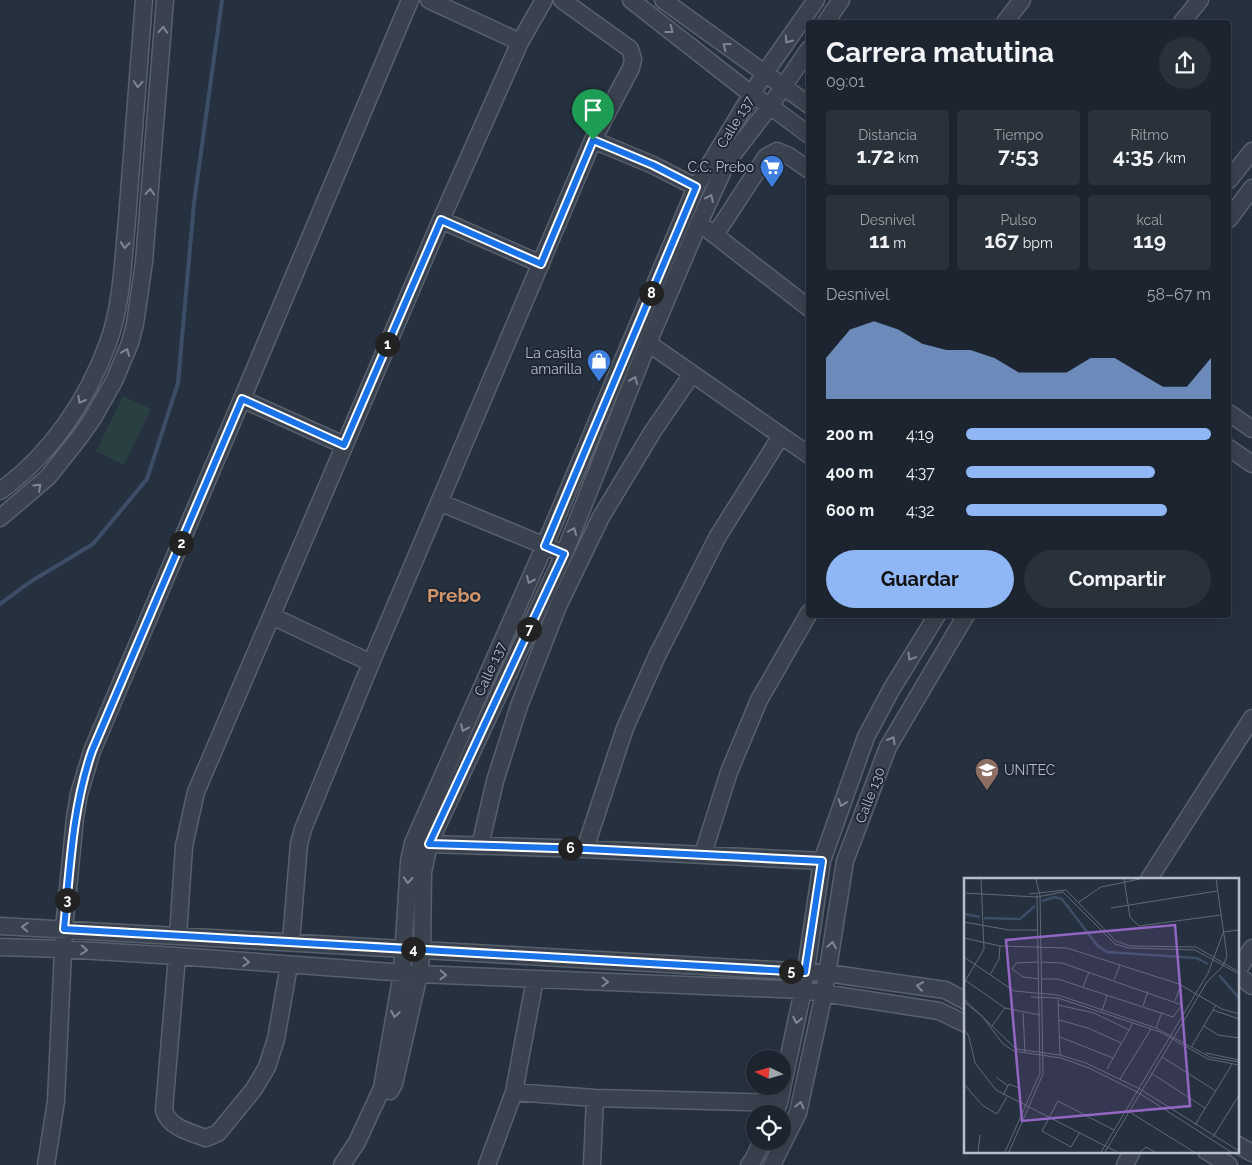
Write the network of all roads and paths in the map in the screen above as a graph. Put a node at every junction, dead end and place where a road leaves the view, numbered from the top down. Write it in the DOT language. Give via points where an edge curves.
graph roads {
  1 [pos="144,0"];
  2 [pos="165,0"];
  3 [pos="410,0"];
  4 [pos="430,0"];
  5 [pos="544,0"];
  6 [pos="562,0"];
  7 [pos="631,0"];
  8 [pos="663,0"];
  9 [pos="816,0"];
  10 [pos="841,0"];
  11 [pos="1022,0"];
  12 [pos="1200,0"];
  13 [pos="827,20"];
  14 [pos="1007,20"];
  15 [pos="1184,20"];
  16 [pos="520,42"];
  17 [pos="806,53"];
  18 [pos="764,74"];
  19 [pos="783,87"];
  20 [pos="751,94"];
  21 [pos="806,103"];
  22 [pos="770,106"];
  23 [pos="806,133"];
  24 [pos="593,140"];
  25 [pos="1252,151"];
  26 [pos="806,168"];
  27 [pos="1246,170"];
  28 [pos="1231,179"];
  29 [pos="696,187"];
  30 [pos="1252,188"];
  31 [pos="1231,216"];
  32 [pos="441,220"];
  33 [pos="699,223"];
  34 [pos="715,235"];
  35 [pos="541,264"];
  36 [pos="806,306"];
  37 [pos="648,344"];
  38 [pos="692,374"];
  39 [pos="242,399"];
  40 [pos="1231,414"];
  41 [pos="1251,427"];
  42 [pos="781,436"];
  43 [pos="344,445"];
  44 [pos="1231,449"];
  45 [pos="806,453"];
  46 [pos="1252,464"];
  47 [pos="0,491"];
  48 [pos="439,502"];
  49 [pos="0,518"];
  50 [pos="545,546"];
  51 [pos="564,554"];
  52 [pos="272,616"];
  53 [pos="806,618"];
  54 [pos="934,618"];
  55 [pos="964,618"];
  56 [pos="371,663"];
  57 [pos="1252,718"];
  58 [pos="429,844"];
  59 [pos="480,846"];
  60 [pos="586,849"];
  61 [pos="703,854"];
  62 [pos="822,861"];
  63 [pos="1150,878"];
  64 [pos="0,926"];
  65 [pos="64,929"];
  66 [pos="178,936"];
  67 [pos="290,942"];
  68 [pos="0,947"];
  69 [pos="404,948"];
  70 [pos="1252,948"];
  71 [pos="62,949"];
  72 [pos="422,950"];
  73 [pos="177,956"];
  74 [pos="288,965"];
  75 [pos="1240,967"];
  76 [pos="805,972"];
  77 [pos="402,973"];
  78 [pos="827,973"];
  79 [pos="419,974"];
  80 [pos="1240,977"];
  81 [pos="535,979"];
  82 [pos="1252,986"];
  83 [pos="803,990"];
  84 [pos="824,993"];
  85 [pos="964,1000"];
  86 [pos="964,1023"];
  87 [pos="514,1092"];
  88 [pos="595,1098"];
  89 [pos="778,1105"];
  90 [pos="746,1106"];
  91 [pos="1240,1146"];
  92 [pos="758,1150"];
  93 [pos="1132,1152"];
  94 [pos="1208,1152"];
  95 [pos="1252,1153"];
  96 [pos="46,1165"];
  97 [pos="342,1165"];
  98 [pos="352,1165"];
  99 [pos="487,1165"];
  100 [pos="592,1165"];
  101 [pos="749,1165"];
  102 [pos="772,1165"];
  103 [pos="1125,1165"];
  104 [pos="1229,1165"];
  1 -- 47 [label="street, one-way" via="123,260 116,315 108,343 74,413 28,468"];
  49 -- 2 [label="street, one-way" via="48,477 79,438 114,381 130,343 144,262"];
  3 -- 39 [label="street"];
  4 -- 16 [label="street"];
  5 -- 16 [label="street"];
  6 -- 24 [label="street" via="630,49 633,59"];
  7 -- 20 [label="street, one-way"];
  18 -- 8 [label="street, one-way"];
  9 -- 18 [label="street, Calle 137, one-way"];
  10 -- 13 [label="street"];
  11 -- 14 [label="street"];
  12 -- 15 [label="street"];
  16 -- 32 [label="street"];
  17 -- 19 [label="street"];
  18 -- 19 [label="street"];
  18 -- 20 [label="street, Calle 137"];
  19 -- 21 [label="street"];
  19 -- 22 [label="street"];
  20 -- 22 [label="street"];
  20 -- 29 [label="street, Calle 137"];
  22 -- 23 [label="street"];
  33 -- 22 [label="street, one-way" via="728,162"];
  24 -- 29 [label="street"];
  24 -- 35 [label="street"];
  25 -- 27 [label="street"];
  26 -- 34 [label="street" via="777,151 766,157"];
  27 -- 28 [label="street"];
  29 -- 50 [label="street, Calle 137"];
  30 -- 31 [label="street"];
  32 -- 35 [label="street"];
  32 -- 43 [label="street"];
  33 -- 34 [label="street"];
  33 -- 37 [label="street"];
  34 -- 36 [label="street"];
  35 -- 48 [label="street"];
  37 -- 38 [label="street"];
  51 -- 37 [label="street, one-way"];
  38 -- 42 [label="street"];
  38 -- 59 [label="street" via="653,430 601,517 558,606 519,706 495,781"];
  39 -- 43 [label="street"];
  39 -- 65 [label="street" via="92,751 75,818"];
  40 -- 41 [label="street"];
  42 -- 45 [label="street"];
  42 -- 60 [label="street" via="718,536 657,656 625,728"];
  43 -- 52 [label="street"];
  44 -- 46 [label="street"];
  48 -- 50 [label="street"];
  48 -- 56 [label="street"];
  50 -- 51 [label="street"];
  50 -- 69 [label="street, Calle 137, one-way" via="413,843"];
  51 -- 58 [label="street"];
  52 -- 56 [label="street"];
  52 -- 66 [label="street" via="196,792 184,846"];
  53 -- 61 [label="street" via="759,700 729,772"];
  54 -- 62 [label="street, Calle 130, one-way" via="866,737"];
  78 -- 55 [label="street, Calle 130, one-way" via="845,861 888,747"];
  56 -- 67 [label="street" via="303,829"];
  57 -- 63 [label="street"];
  58 -- 59 [label="street"];
  58 -- 72 [label="street" via="423,872"];
  59 -- 60 [label="street"];
  60 -- 61 [label="street"];
  61 -- 62 [label="street"];
  62 -- 76 [label="street, Calle 130"];
  65 -- 64 [label="street, one-way"];
  65 -- 66 [label="street"];
  65 -- 71 [label="street"];
  66 -- 67 [label="street"];
  67 -- 69 [label="street"];
  68 -- 71 [label="street"];
  69 -- 72 [label="street"];
  69 -- 77 [label="street, Calle 137"];
  70 -- 75 [label="street"];
  71 -- 73 [label="street, one-way"];
  71 -- 96 [label="street" via="56,1101"];
  72 -- 76 [label="street"];
  72 -- 79 [label="street"];
  73 -- 74 [label="street, one-way"];
  73 -- 74 [label="street" via="164,1110 171,1123 206,1138 218,1133 267,1068 276,1039"];
  74 -- 77 [label="street"];
  76 -- 78 [label="street"];
  76 -- 83 [label="street, Calle 130"];
  77 -- 79 [label="street"];
  77 -- 97 [label="street, Calle 137, one-way" via="382,1088 357,1142"];
  78 -- 84 [label="street, Calle 130"];
  85 -- 78 [label="street, one-way" via="945,990"];
  79 -- 81 [label="street, one-way"];
  79 -- 98 [label="street" via="394,1084 366,1145"];
  80 -- 82 [label="street"];
  81 -- 83 [label="street, one-way"];
  81 -- 87 [label="street"];
  83 -- 84 [label="street"];
  83 -- 89 [label="street, Calle 130, one-way"];
  84 -- 86 [label="street" via="939,1011"];
  102 -- 84 [label="street, Calle 130, one-way" via="798,1113"];
  87 -- 88 [label="street"];
  87 -- 99 [label="street"];
  88 -- 90 [label="street"];
  88 -- 100 [label="street"];
  91 -- 95 [label="street"];
  92 -- 101 [label="street"];
  93 -- 103 [label="street"];
  94 -- 104 [label="street"];
}
